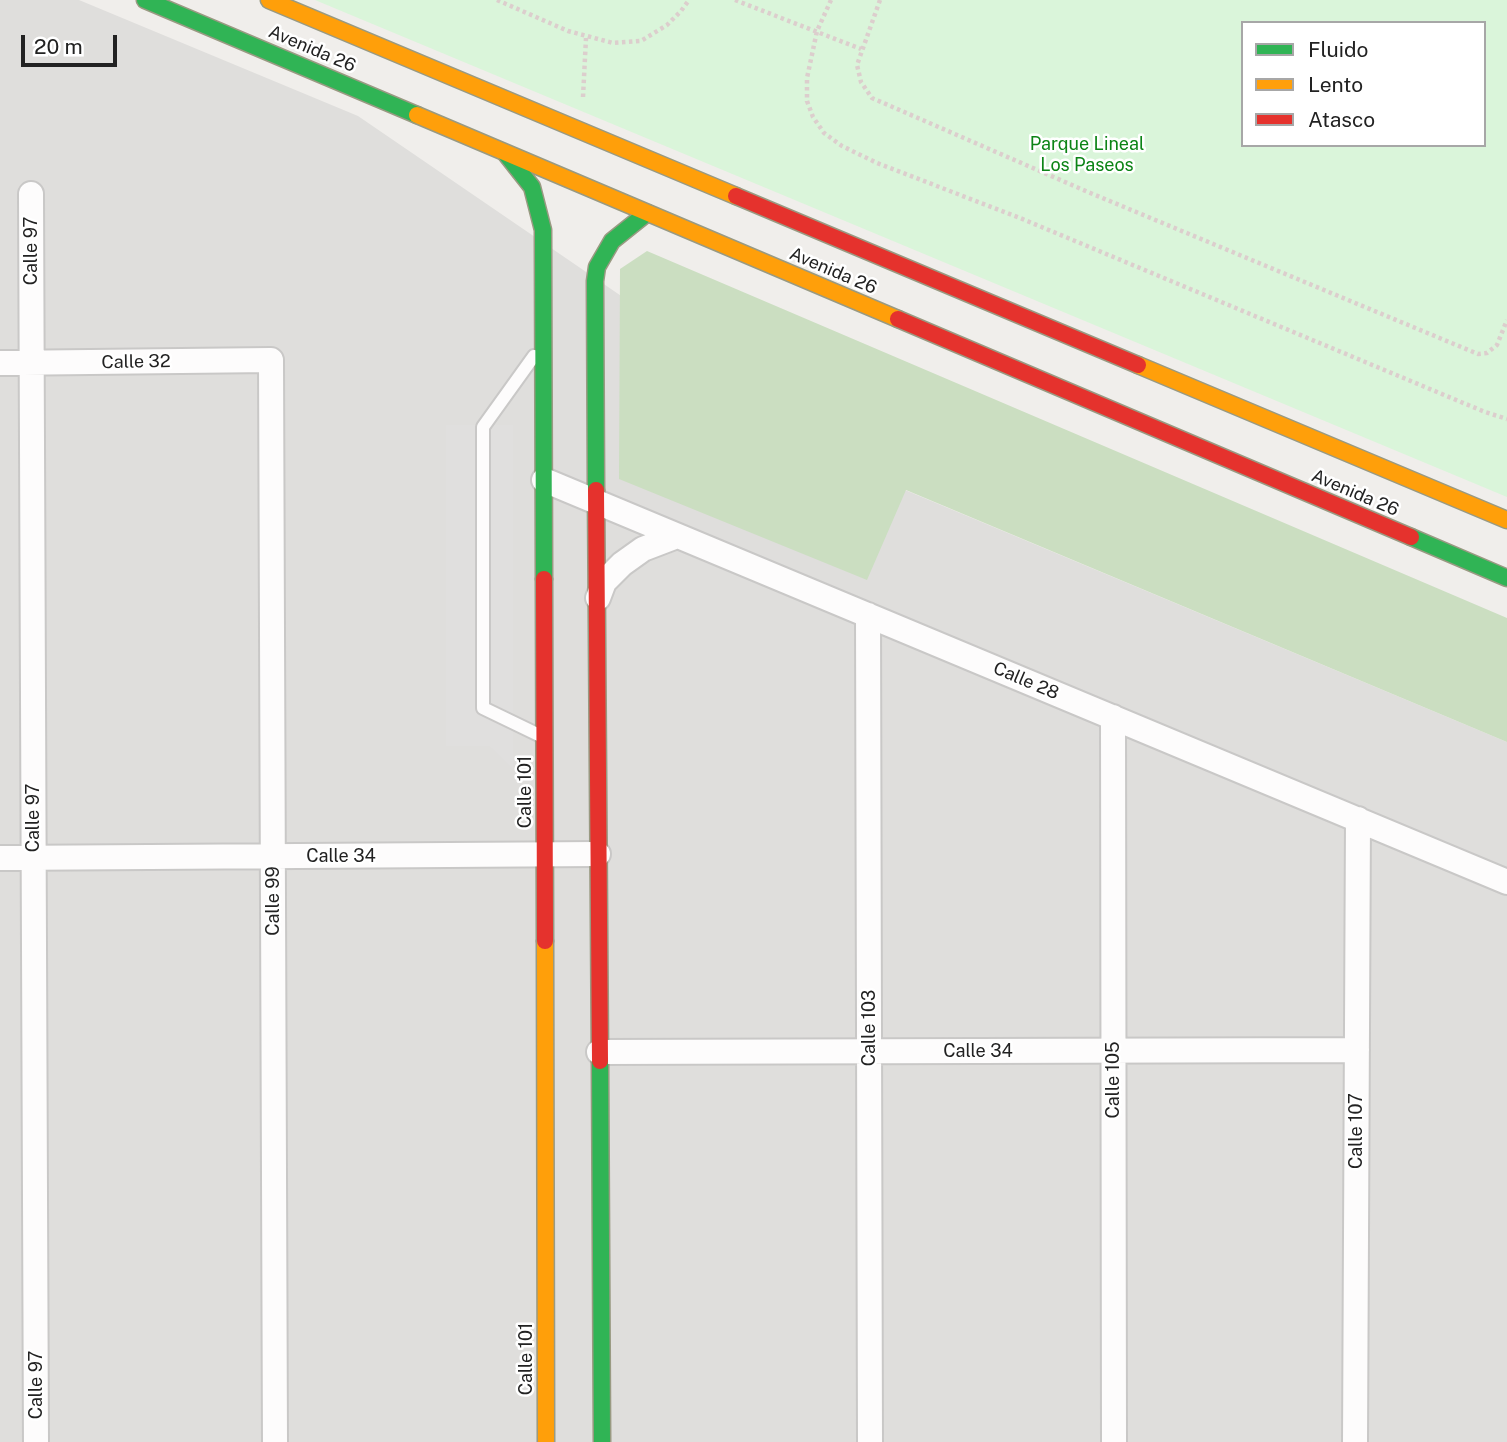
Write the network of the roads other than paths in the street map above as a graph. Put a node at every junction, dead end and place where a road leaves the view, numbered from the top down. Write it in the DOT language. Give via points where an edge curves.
graph roads {
  1 [pos="145,0"];
  2 [pos="269,0"];
  3 [pos="505,153"];
  4 [pos="31,194"];
  5 [pos="647,213"];
  6 [pos="544,342"];
  7 [pos="271,360"];
  8 [pos="31,362"];
  9 [pos="0,363"];
  10 [pos="544,480"];
  11 [pos="596,502"];
  12 [pos="1507,520"];
  13 [pos="677,536"];
  14 [pos="1507,578"];
  15 [pos="597,601"];
  16 [pos="868,615"];
  17 [pos="1113,717"];
  18 [pos="544,738"];
  19 [pos="1358,819"];
  20 [pos="545,854"];
  21 [pos="598,854"];
  22 [pos="273,856"];
  23 [pos="0,858"];
  24 [pos="33,858"];
  25 [pos="1507,882"];
  26 [pos="1357,1050"];
  27 [pos="1113,1051"];
  28 [pos="599,1052"];
  29 [pos="869,1052"];
  30 [pos="36,1442"];
  31 [pos="275,1442"];
  32 [pos="546,1442"];
  33 [pos="602,1442"];
  34 [pos="870,1442"];
  35 [pos="1114,1442"];
  36 [pos="1355,1442"];
  1 -- 3 [label="street, Avenida 26"];
  2 -- 12 [label="street, Avenida 26"];
  3 -- 5 [label="street, Avenida 26"];
  3 -- 6 [label="street, Calle 101" via="532,187 540,208"];
  4 -- 8 [label="street, Calle 97"];
  5 -- 11 [label="street" via="612,241 597,267"];
  5 -- 14 [label="street, Avenida 26"];
  6 -- 10 [label="street, Calle 101"];
  6 -- 18 [label="lane" via="484,427 482,708"];
  7 -- 8 [label="street, Calle 32"];
  7 -- 22 [label="street, Calle 99"];
  8 -- 9 [label="street, Calle 32"];
  8 -- 24 [label="street, Calle 97"];
  10 -- 11 [label="street, Calle 28"];
  10 -- 18 [label="street, Calle 101"];
  11 -- 13 [label="street, Calle 28"];
  11 -- 15 [label="street"];
  13 -- 15 [label="street" via="643,549 622,564 604,582"];
  13 -- 16 [label="street, Calle 28"];
  15 -- 21 [label="street"];
  16 -- 17 [label="street, Calle 28"];
  16 -- 29 [label="street, Calle 103"];
  17 -- 19 [label="street, Calle 28"];
  17 -- 27 [label="street, Calle 105"];
  18 -- 20 [label="street, Calle 101"];
  19 -- 25 [label="street, Calle 28"];
  19 -- 26 [label="street, Calle 107"];
  20 -- 21 [label="street, Calle 34"];
  20 -- 22 [label="street, Calle 34"];
  20 -- 32 [label="street, Calle 101"];
  21 -- 28 [label="street"];
  22 -- 24 [label="street, Calle 34"];
  22 -- 31 [label="street, Calle 99"];
  23 -- 24 [label="street, Calle 34"];
  24 -- 30 [label="street, Calle 97"];
  26 -- 27 [label="street, Calle 34"];
  26 -- 36 [label="street, Calle 107"];
  27 -- 29 [label="street, Calle 34"];
  27 -- 35 [label="street, Calle 105"];
  28 -- 29 [label="street, Calle 34"];
  28 -- 33 [label="street"];
  29 -- 34 [label="street, Calle 103"];
}
